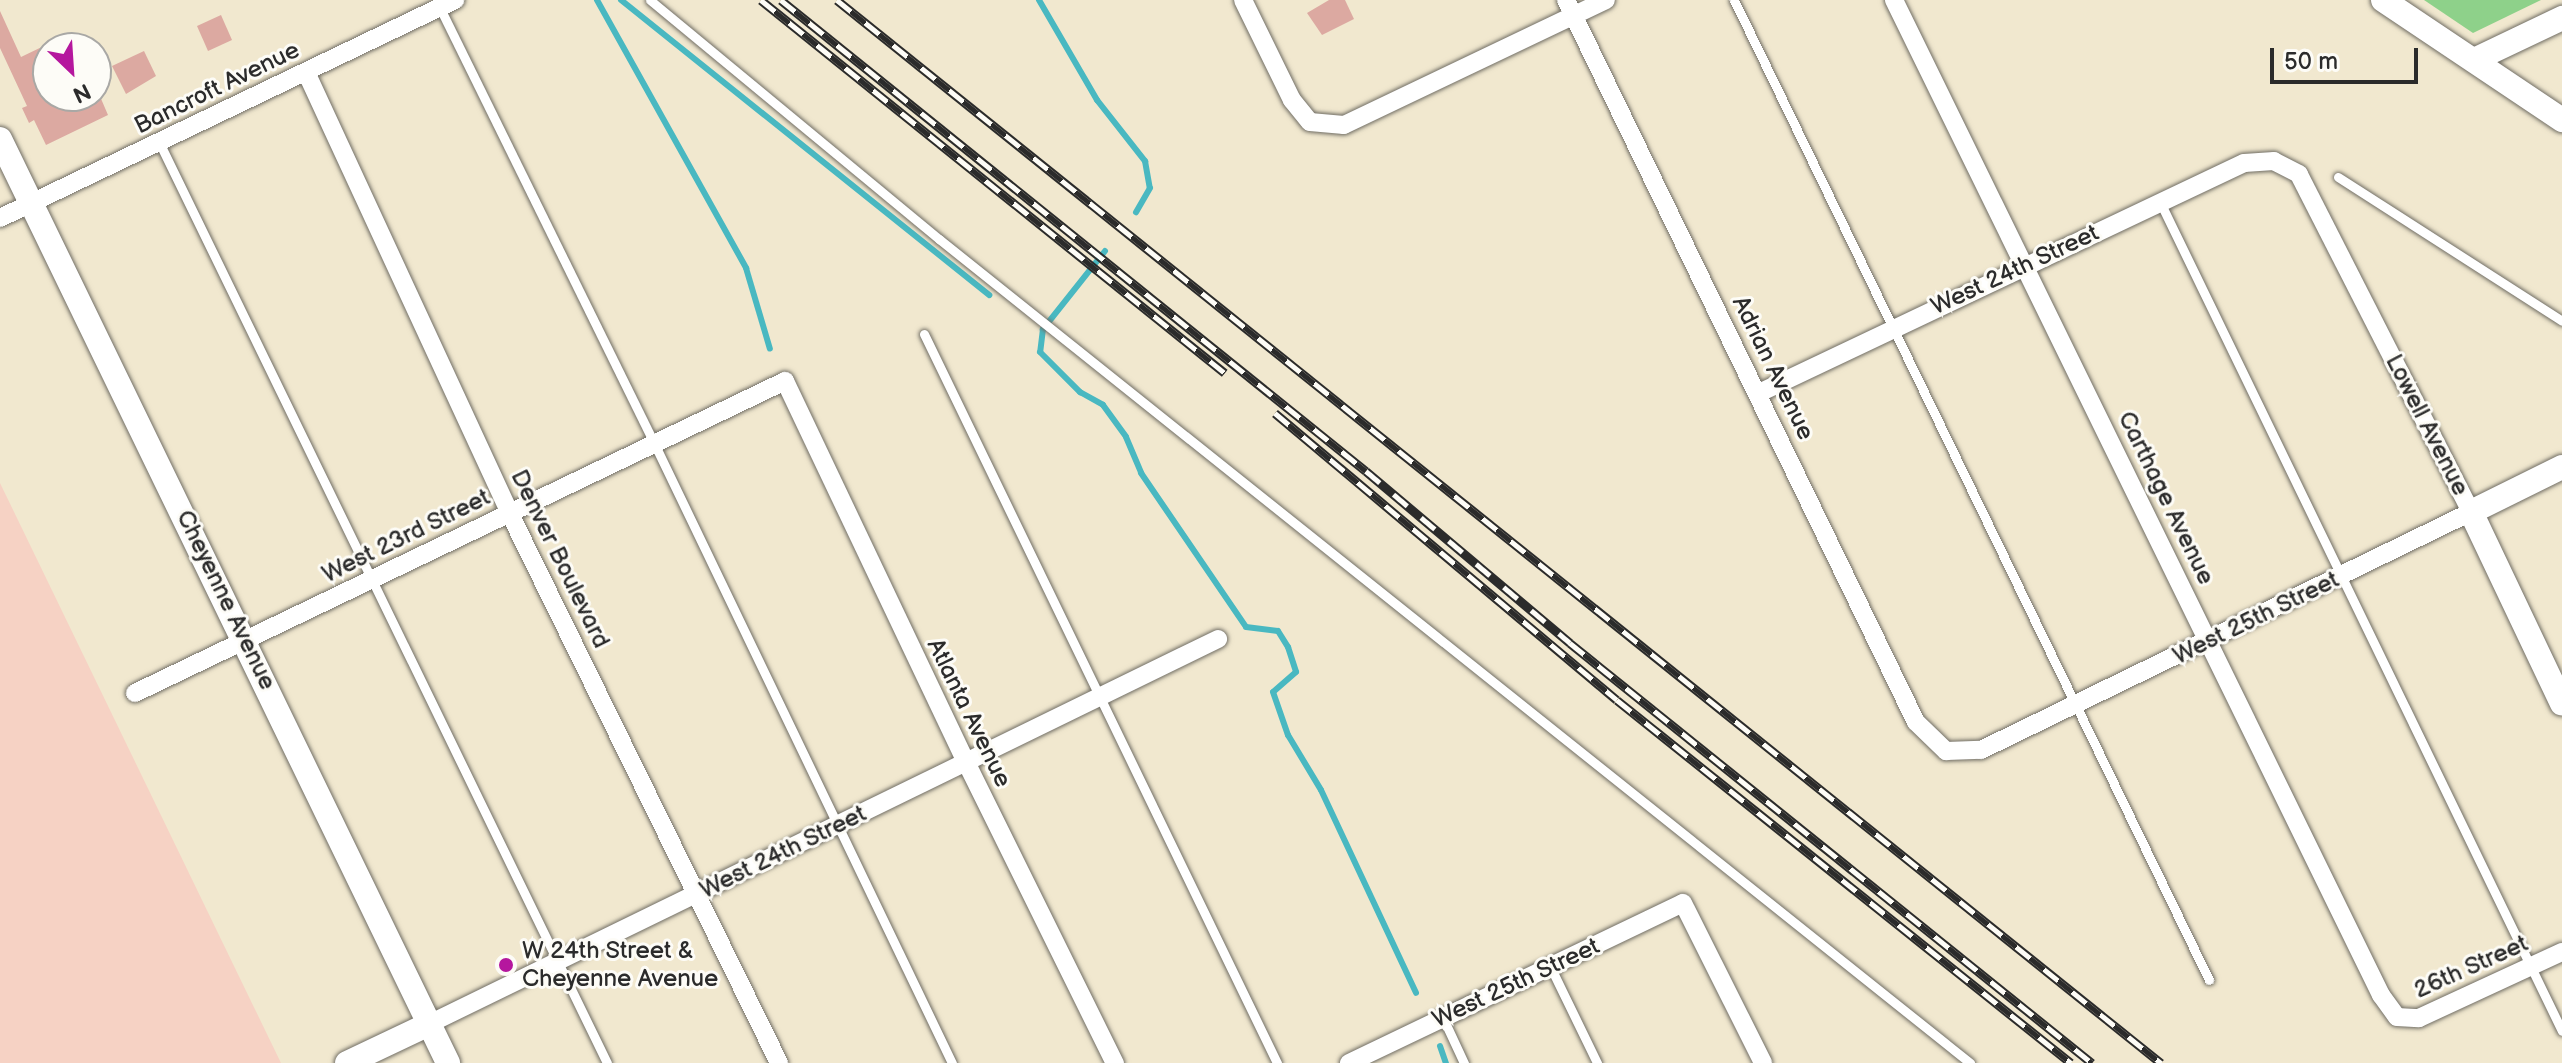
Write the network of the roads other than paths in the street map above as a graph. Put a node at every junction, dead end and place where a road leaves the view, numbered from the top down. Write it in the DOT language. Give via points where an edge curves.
graph roads {
  1 [pos="650,0"];
  2 [pos="1243,0"];
  3 [pos="1606,0"];
  4 [pos="1734,0"];
  5 [pos="1894,0"];
  6 [pos="2383,0"];
  7 [pos="448,4"];
  8 [pos="1570,8"];
  9 [pos="2562,18"];
  10 [pos="2474,60"];
  11 [pos="306,72"];
  12 [pos="2562,120"];
  13 [pos="0,139"];
  14 [pos="159,142"];
  15 [pos="2274,161"];
  16 [pos="2338,177"];
  17 [pos="2160,202"];
  18 [pos="32,203"];
  19 [pos="0,218"];
  20 [pos="2025,265"];
  21 [pos="2562,321"];
  22 [pos="1895,327"];
  23 [pos="924,334"];
  24 [pos="785,381"];
  25 [pos="1759,393"];
  26 [pos="654,443"];
  27 [pos="2562,467"];
  28 [pos="509,512"];
  29 [pos="2471,512"];
  30 [pos="2343,575"];
  31 [pos="373,579"];
  32 [pos="1218,639"];
  33 [pos="246,641"];
  34 [pos="2210,641"];
  35 [pos="135,693"];
  36 [pos="1100,697"];
  37 [pos="2562,704"];
  38 [pos="2076,705"];
  39 [pos="1946,751"];
  40 [pos="967,764"];
  41 [pos="836,826"];
  42 [pos="697,893"];
  43 [pos="2562,952"];
  44 [pos="557,961"];
  45 [pos="1550,966"];
  46 [pos="2531,967"];
  47 [pos="2209,980"];
  48 [pos="2397,1017"];
  49 [pos="1443,1018"];
  50 [pos="429,1024"];
  51 [pos="2562,1031"];
  52 [pos="347,1063"];
  53 [pos="448,1063"];
  54 [pos="607,1063"];
  55 [pos="779,1063"];
  56 [pos="952,1063"];
  57 [pos="1115,1063"];
  58 [pos="1277,1063"];
  59 [pos="1349,1063"];
  60 [pos="1464,1063"];
  61 [pos="1597,1063"];
  62 [pos="1763,1063"];
  63 [pos="1970,1063"];
  1 -- 63 [label="lane"];
  2 -- 8 [label="street" via="1292,100 1310,122 1344,125"];
  3 -- 8 [label="street"];
  4 -- 22 [label="lane"];
  5 -- 20 [label="street, Carthage Avenue"];
  6 -- 10 [label="street"];
  7 -- 11 [label="street, Bancroft Avenue"];
  7 -- 26 [label="lane"];
  8 -- 25 [label="street, Adrian Avenue"];
  9 -- 10 [label="street"];
  10 -- 12 [label="street"];
  11 -- 14 [label="street, Bancroft Avenue"];
  11 -- 28 [label="street, Denver Boulevard"];
  13 -- 18 [label="street, Cheyenne Avenue"];
  14 -- 18 [label="street, Bancroft Avenue"];
  14 -- 31 [label="lane"];
  15 -- 17 [label="street, West 24th Street" via="2244,163"];
  15 -- 29 [label="street, Lowell Avenue" via="2299,174"];
  16 -- 21 [label="lane"];
  17 -- 20 [label="street, West 24th Street"];
  17 -- 30 [label="lane"];
  18 -- 19 [label="street, Bancroft Avenue"];
  18 -- 33 [label="street, Cheyenne Avenue"];
  20 -- 22 [label="street, West 24th Street"];
  20 -- 34 [label="street, Carthage Avenue"];
  22 -- 25 [label="street, West 24th Street"];
  22 -- 38 [label="lane"];
  23 -- 36 [label="lane"];
  24 -- 26 [label="street, West 23rd Street"];
  24 -- 40 [label="street, Atlanta Avenue"];
  25 -- 39 [label="street, Adrian Avenue" via="1916,722"];
  26 -- 28 [label="street, West 23rd Street"];
  26 -- 41 [label="lane"];
  27 -- 29 [label="street, West 25th Street"];
  28 -- 31 [label="street, West 23rd Street"];
  28 -- 42 [label="street, Denver Boulevard"];
  29 -- 30 [label="street, West 25th Street"];
  29 -- 37 [label="street, Lowell Avenue"];
  30 -- 34 [label="street, West 25th Street"];
  30 -- 46 [label="lane"];
  31 -- 33 [label="street, West 23rd Street"];
  31 -- 44 [label="lane"];
  32 -- 36 [label="street, West 24th Street"];
  33 -- 35 [label="street, West 23rd Street"];
  33 -- 50 [label="street, Cheyenne Avenue"];
  34 -- 38 [label="street, West 25th Street"];
  34 -- 48 [label="street, Carthage Avenue" via="2381,995"];
  36 -- 40 [label="street, West 24th Street"];
  36 -- 58 [label="lane"];
  38 -- 39 [label="street, West 25th Street" via="1981,750"];
  38 -- 47 [label="lane"];
  40 -- 41 [label="street, West 24th Street"];
  40 -- 57 [label="street, Atlanta Avenue"];
  41 -- 42 [label="street, West 24th Street"];
  41 -- 56 [label="lane"];
  42 -- 44 [label="street, West 24th Street"];
  42 -- 55 [label="street, Denver Boulevard"];
  43 -- 46 [label="street, 26th Street"];
  44 -- 50 [label="street, West 24th Street"];
  44 -- 54 [label="lane"];
  45 -- 49 [label="street, West 25th Street"];
  45 -- 61 [label="lane"];
  45 -- 62 [label="street, West 25th Street" via="1683,903"];
  46 -- 48 [label="street, 26th Street" via="2419,1018"];
  46 -- 51 [label="lane"];
  49 -- 59 [label="street, West 25th Street"];
  49 -- 60 [label="lane"];
  50 -- 52 [label="street, West 24th Street"];
  50 -- 53 [label="street, Cheyenne Avenue"];
}
